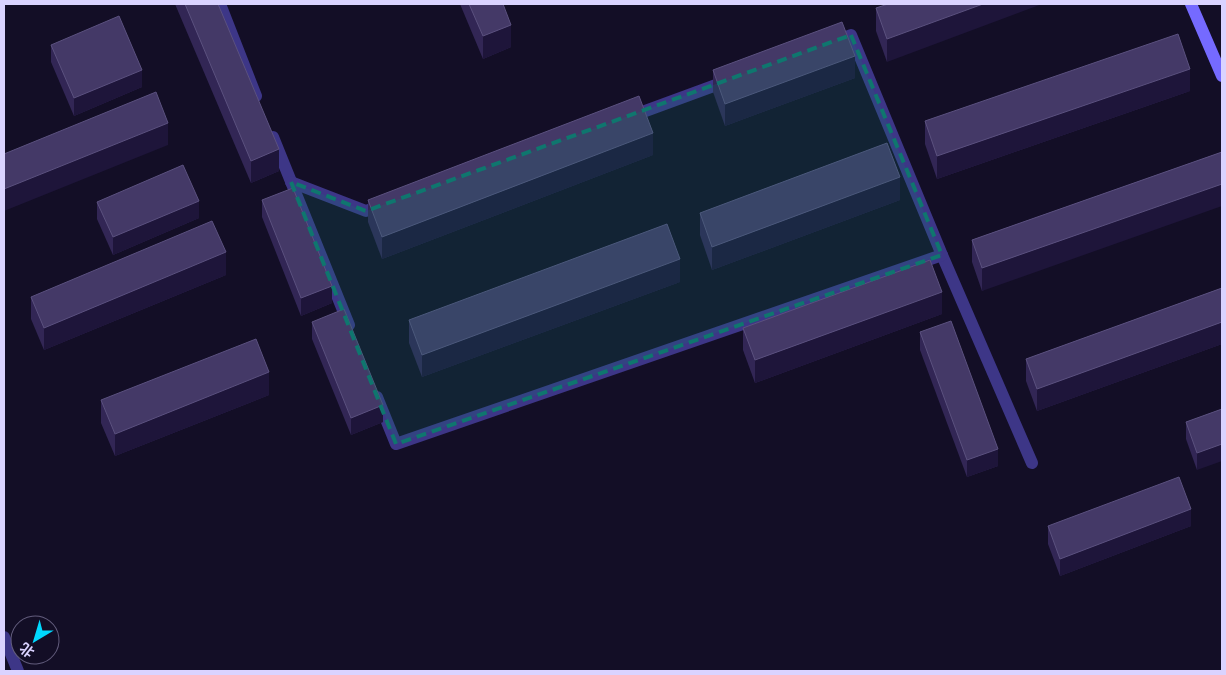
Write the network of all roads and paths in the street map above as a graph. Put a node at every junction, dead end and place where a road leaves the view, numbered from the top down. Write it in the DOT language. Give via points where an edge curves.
graph roads {
  1 [pos="220,4"];
  2 [pos="1191,4"];
  3 [pos="824,45"];
  4 [pos="742,76"];
  5 [pos="1222,76"];
  6 [pos="262,110"];
  7 [pos="613,123"];
  8 [pos="270,128"];
  9 [pos="291,182"];
  10 [pos="393,201"];
  11 [pos="942,255"];
  12 [pos="353,335"];
  13 [pos="374,390"];
  14 [pos="1032,463"];
  15 [pos="4,638"];
  16 [pos="18,671"];
  1 -- 6 [label="street"];
  2 -- 5 [label="street"];
  3 -- 11 [label="street" via="851,35"];
  4 -- 7 [label="street"];
  8 -- 9 [label="street"];
  9 -- 10 [label="street" via="366,211"];
  9 -- 12 [label="street"];
  11 -- 13 [label="street" via="396,444"];
  11 -- 14 [label="street"];
  15 -- 16 [label="street"];
}
